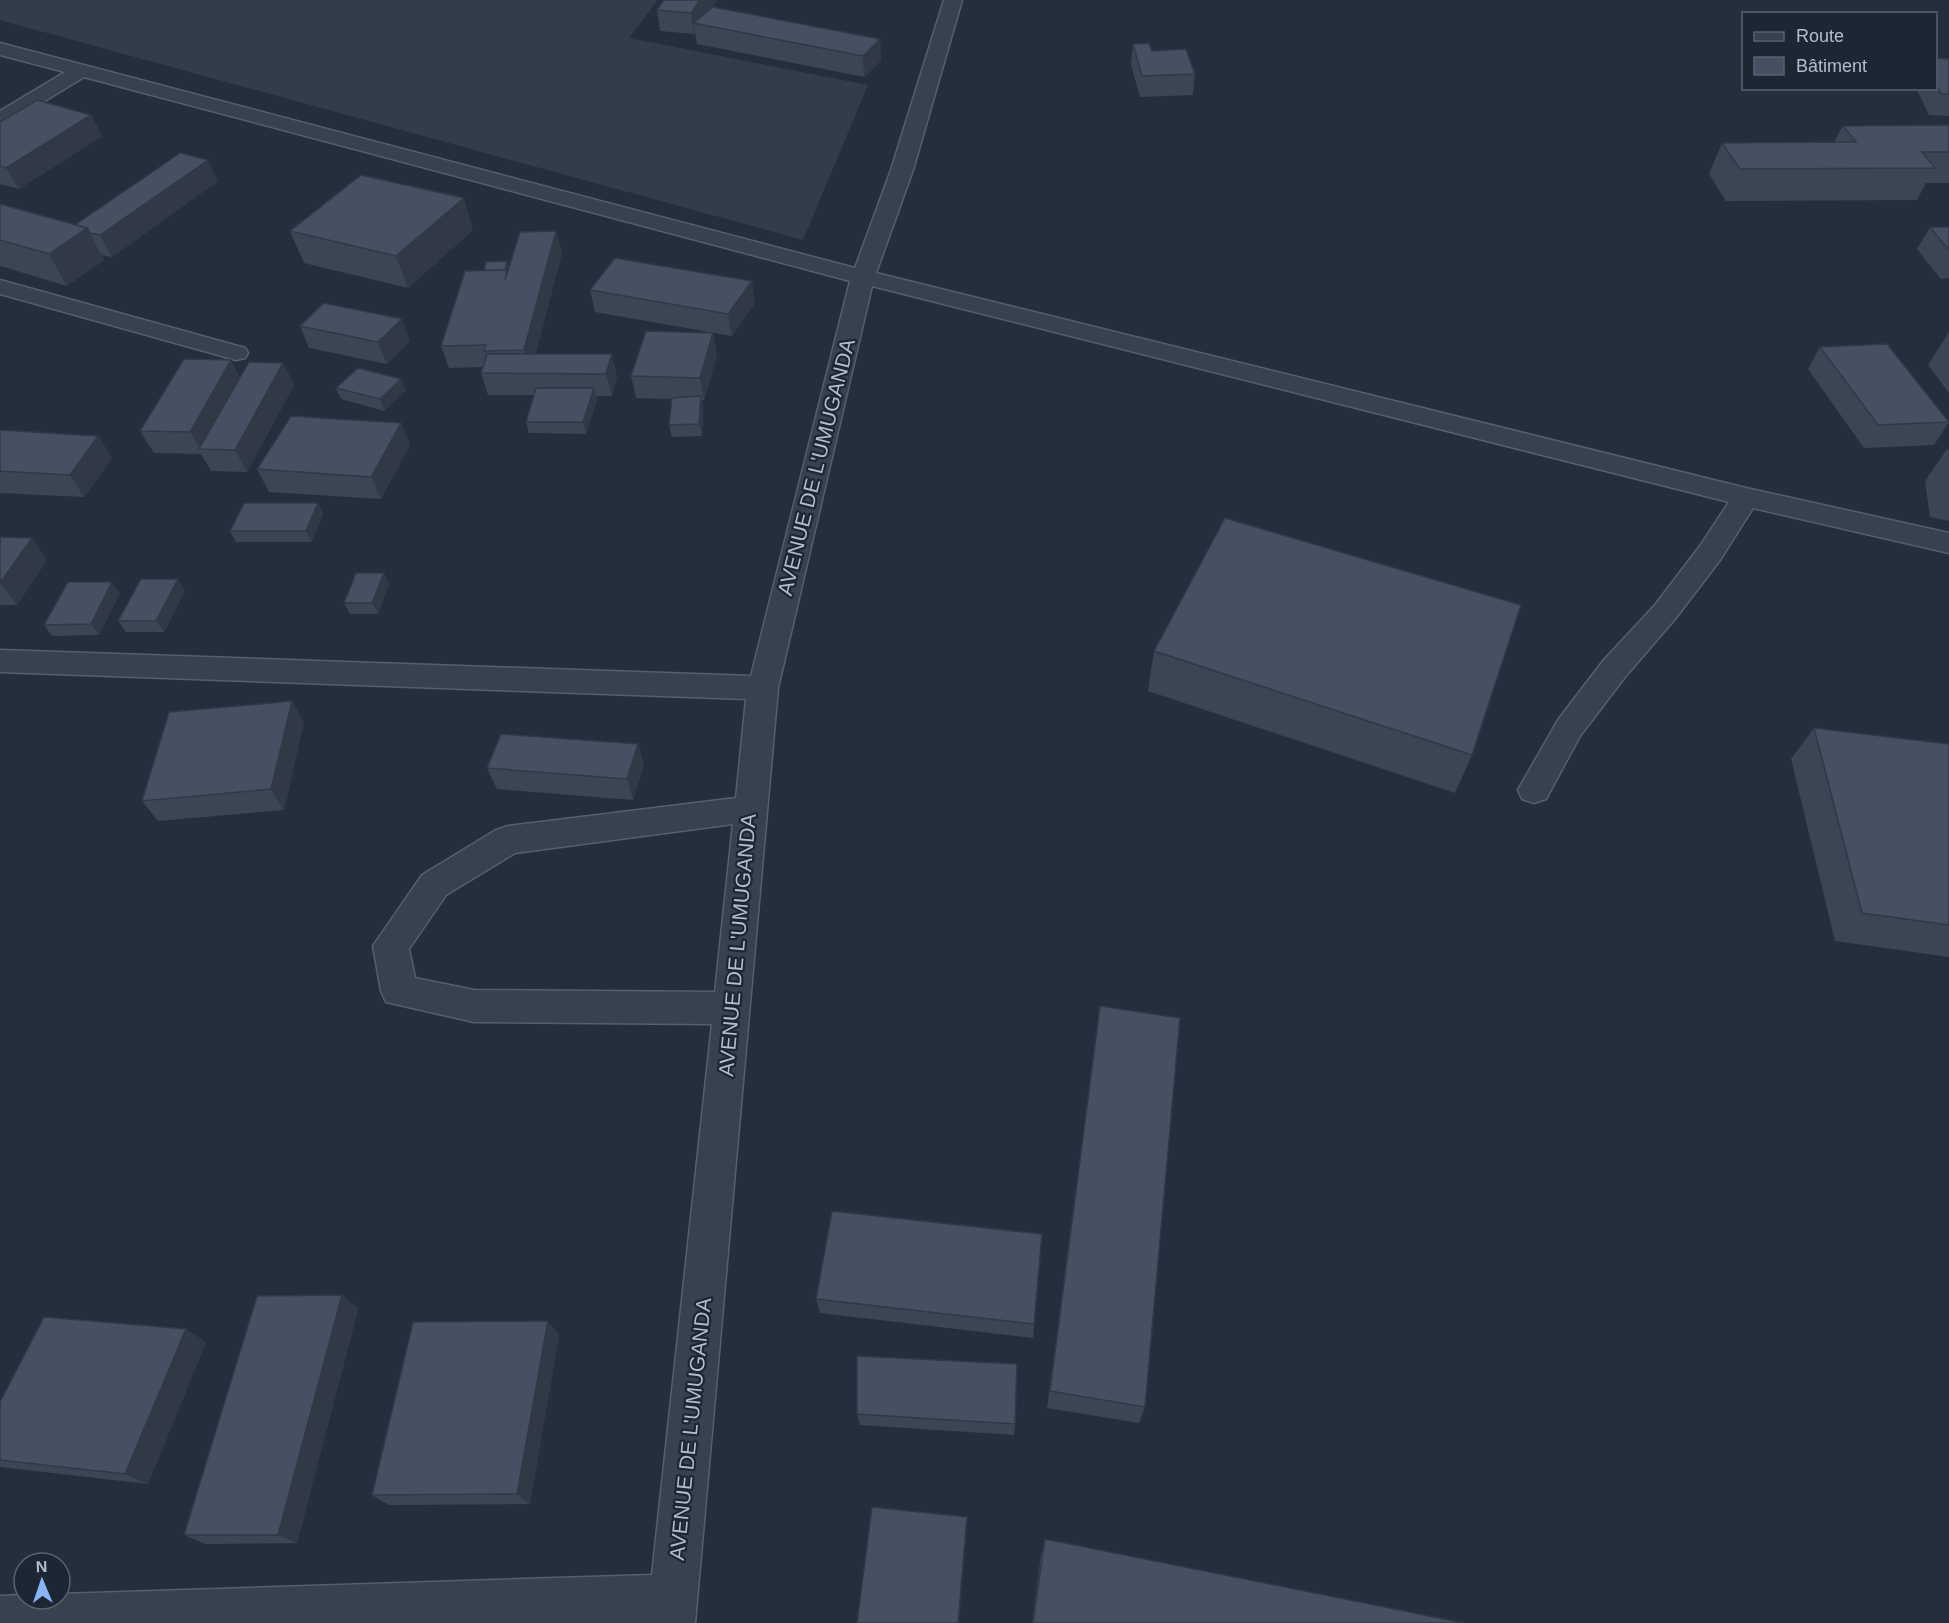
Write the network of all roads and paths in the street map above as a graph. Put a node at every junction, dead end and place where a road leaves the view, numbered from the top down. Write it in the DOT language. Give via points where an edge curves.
graph roads {
  1 [pos="953,0"];
  2 [pos="0,49"];
  3 [pos="81,71"];
  4 [pos="0,120"];
  5 [pos="863,277"];
  6 [pos="0,287"];
  7 [pos="236,353"];
  8 [pos="1746,497"];
  9 [pos="1949,543"];
  10 [pos="0,661"];
  11 [pos="763,688"];
  12 [pos="1534,790"];
  13 [pos="750,808"];
  14 [pos="732,1008"];
  15 [pos="672,1611"];
  16 [pos="0,1620"];
  1 -- 5 [label="street, AVENUE DE L'UMUGANDA" via="902,170"];
  2 -- 3 [label="street"];
  3 -- 4 [label="street"];
  3 -- 5 [label="street"];
  5 -- 8 [label="street"];
  5 -- 11 [label="street, AVENUE DE L'UMUGANDA"];
  6 -- 7 [label="street"];
  8 -- 9 [label="street"];
  8 -- 12 [label="street" via="1665,612 1569,728"];
  10 -- 11 [label="street"];
  11 -- 13 [label="street, AVENUE DE L'UMUGANDA"];
  13 -- 14 [label="street, AVENUE DE L'UMUGANDA"];
  13 -- 14 [label="street" via="508,840 434,885 391,946 399,991 474,1006"];
  14 -- 15 [label="street, AVENUE DE L'UMUGANDA"];
  15 -- 16 [label="street"];
}
